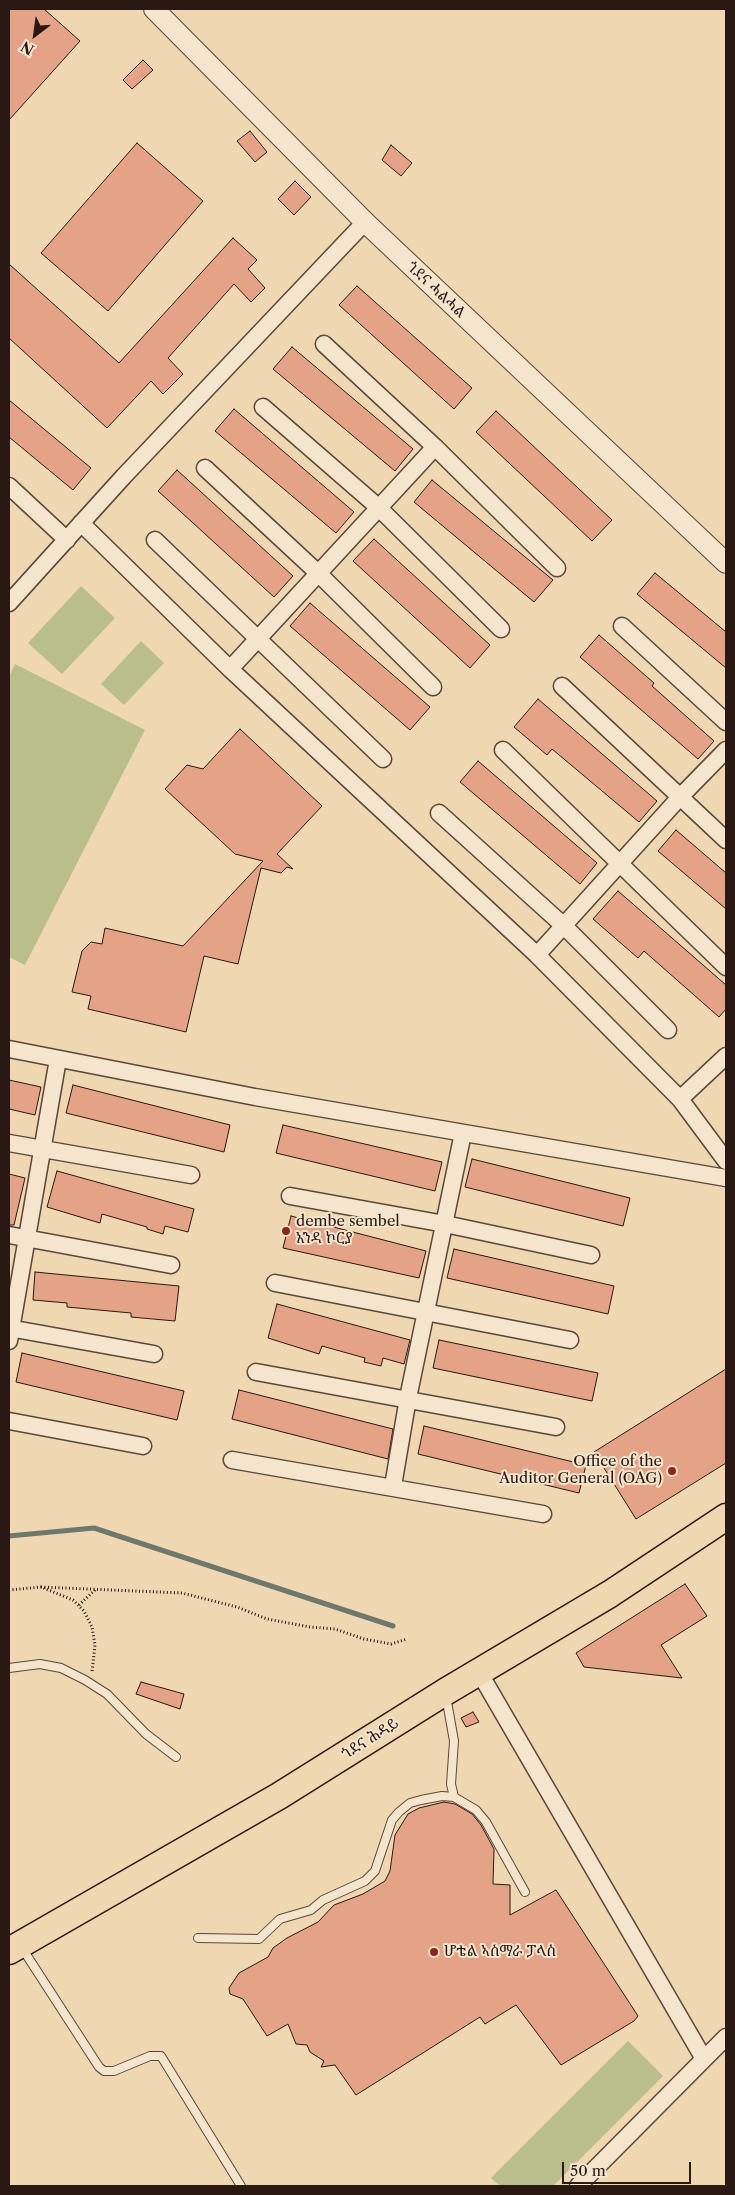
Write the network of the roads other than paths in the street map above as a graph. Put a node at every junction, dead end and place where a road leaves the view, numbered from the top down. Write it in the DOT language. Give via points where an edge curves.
graph roads {
  1 [pos="154,9"];
  2 [pos="365,222"];
  3 [pos="324,344"];
  4 [pos="263,407"];
  5 [pos="435,448"];
  6 [pos="205,468"];
  7 [pos="9,486"];
  8 [pos="378,508"];
  9 [pos="81,523"];
  10 [pos="66,540"];
  11 [pos="155,540"];
  12 [pos="726,563"];
  13 [pos="557,568"];
  14 [pos="318,573"];
  15 [pos="9,603"];
  16 [pos="622,626"];
  17 [pos="501,629"];
  18 [pos="258,638"];
  19 [pos="230,669"];
  20 [pos="562,686"];
  21 [pos="433,687"];
  22 [pos="726,722"];
  23 [pos="503,750"];
  24 [pos="726,750"];
  25 [pos="383,758"];
  26 [pos="680,796"];
  27 [pos="439,814"];
  28 [pos="726,840"];
  29 [pos="620,863"];
  30 [pos="564,926"];
  31 [pos="537,955"];
  32 [pos="726,966"];
  33 [pos="668,1030"];
  34 [pos="9,1048"];
  35 [pos="58,1059"];
  36 [pos="725,1059"];
  37 [pos="680,1099"];
  38 [pos="463,1133"];
  39 [pos="9,1143"];
  40 [pos="41,1148"];
  41 [pos="726,1161"];
  42 [pos="191,1174"];
  43 [pos="726,1178"];
  44 [pos="290,1196"];
  45 [pos="445,1224"];
  46 [pos="9,1235"];
  47 [pos="26,1239"];
  48 [pos="591,1255"];
  49 [pos="171,1266"];
  50 [pos="275,1283"];
  51 [pos="426,1313"];
  52 [pos="9,1333"];
  53 [pos="570,1340"];
  54 [pos="154,1354"];
  55 [pos="256,1372"];
  56 [pos="408,1398"];
  57 [pos="9,1421"];
  58 [pos="556,1427"];
  59 [pos="143,1446"];
  60 [pos="232,1460"];
  61 [pos="393,1486"];
  62 [pos="543,1514"];
  63 [pos="726,1517"];
  64 [pos="9,1668"];
  65 [pos="479,1672"];
  66 [pos="445,1692"];
  67 [pos="176,1757"];
  68 [pos="451,1784"];
  69 [pos="442,1796"];
  70 [pos="454,1797"];
  71 [pos="525,1892"];
  72 [pos="198,1938"];
  73 [pos="14,1948"];
  74 [pos="726,2037"];
  75 [pos="704,2059"];
  76 [pos="241,2186"];
  77 [pos="578,2186"];
  1 -- 2 [label="street, ጎደና ሓልሓል"];
  2 -- 9 [label="street"];
  2 -- 12 [label="street, ጎደና ሓልሓል"];
  3 -- 5 [label="street"];
  4 -- 8 [label="street"];
  5 -- 8 [label="street"];
  5 -- 13 [label="street"];
  6 -- 14 [label="street"];
  7 -- 10 [label="street"];
  8 -- 14 [label="street"];
  8 -- 17 [label="street"];
  9 -- 10 [label="street"];
  9 -- 19 [label="street"];
  10 -- 15 [label="street"];
  11 -- 18 [label="street"];
  14 -- 18 [label="street"];
  14 -- 21 [label="street"];
  16 -- 22 [label="street"];
  18 -- 19 [label="street"];
  18 -- 25 [label="street"];
  19 -- 31 [label="street"];
  20 -- 26 [label="street"];
  23 -- 29 [label="street"];
  24 -- 26 [label="street"];
  26 -- 28 [label="street"];
  26 -- 29 [label="street"];
  27 -- 30 [label="street"];
  29 -- 30 [label="street"];
  29 -- 32 [label="street"];
  30 -- 31 [label="street"];
  30 -- 33 [label="street"];
  31 -- 37 [label="street"];
  34 -- 35 [label="street"];
  35 -- 38 [label="street"];
  35 -- 40 [label="street"];
  36 -- 37 [label="street"];
  37 -- 41 [label="street"];
  38 -- 43 [label="street"];
  38 -- 45 [label="street"];
  39 -- 40 [label="street"];
  40 -- 42 [label="street"];
  40 -- 47 [label="street"];
  44 -- 45 [label="street"];
  45 -- 48 [label="street"];
  45 -- 51 [label="street"];
  46 -- 47 [label="street"];
  47 -- 49 [label="street"];
  47 -- 52 [label="street"];
  50 -- 51 [label="street"];
  51 -- 53 [label="street"];
  51 -- 56 [label="street"];
  52 -- 54 [label="street"];
  55 -- 56 [label="street"];
  56 -- 58 [label="street"];
  56 -- 61 [label="street"];
  57 -- 59 [label="street"];
  60 -- 61 [label="street"];
  61 -- 62 [label="street"];
  63 -- 65 [label="main road, ጎደና ሕዳይ" via="610,1594"];
  64 -- 67 [label="lane" via="40,1664 61,1668 88,1682 107,1694 146,1734"];
  65 -- 66 [label="main road, ጎደና ሕዳይ"];
  65 -- 75 [label="street"];
  66 -- 68 [label="lane" via="454,1741"];
  66 -- 73 [label="main road, ጎደና ሕዳይ" via="279,1796"];
  68 -- 69 [label="lane"];
  68 -- 70 [label="lane"];
  69 -- 70 [label="lane"];
  69 -- 72 [label="lane" via="410,1803 399,1812 392,1820 375,1871 365,1881 324,1900 311,1910 280,1919 259,1939"];
  70 -- 71 [label="lane" via="476,1810 486,1822"];
  73 -- 76 [label="lane" via="104,2071 114,2071 150,2056 161,2056"];
  74 -- 75 [label="street"];
  75 -- 77 [label="street"];
}
